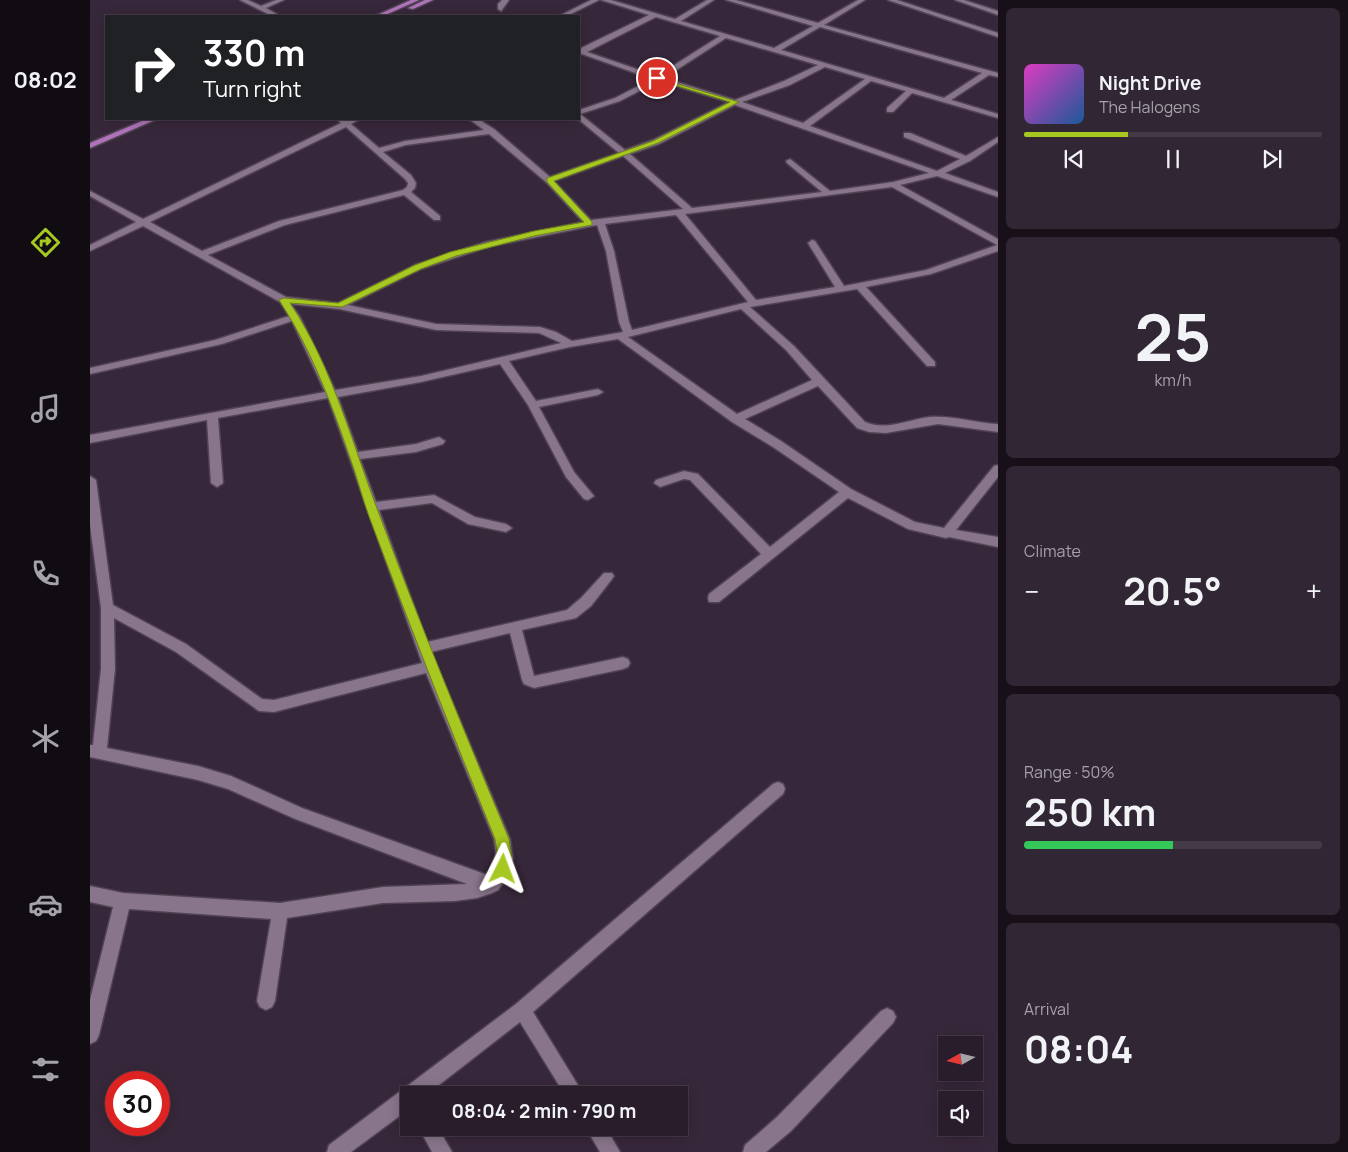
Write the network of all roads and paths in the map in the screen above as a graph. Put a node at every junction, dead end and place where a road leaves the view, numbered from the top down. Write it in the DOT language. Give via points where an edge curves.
graph roads {
  1 [pos="243,0"];
  2 [pos="281,0"];
  3 [pos="416,0"];
  4 [pos="430,0"];
  5 [pos="506,0"];
  6 [pos="596,0"];
  7 [pos="604,0"];
  8 [pos="712,0"];
  9 [pos="729,0"];
  10 [pos="862,0"];
  11 [pos="891,0"];
  12 [pos="958,0"];
  13 [pos="261,8"];
  14 [pos="501,9"];
  15 [pos="998,13"];
  16 [pos="275,15"];
  17 [pos="380,15"];
  18 [pos="394,15"];
  19 [pos="564,15"];
  20 [pos="655,15"];
  21 [pos="676,21"];
  22 [pos="817,24"];
  23 [pos="998,35"];
  24 [pos="725,36"];
  25 [pos="774,51"];
  26 [pos="580,52"];
  27 [pos="824,66"];
  28 [pos="988,72"];
  29 [pos="998,75"];
  30 [pos="657,78"];
  31 [pos="869,79"];
  32 [pos="910,91"];
  33 [pos="944,101"];
  34 [pos="735,102"];
  35 [pos="890,110"];
  36 [pos="580,112"];
  37 [pos="998,116"];
  38 [pos="580,117"];
  39 [pos="134,120"];
  40 [pos="151,120"];
  41 [pos="474,120"];
  42 [pos="344,121"];
  43 [pos="803,127"];
  44 [pos="491,131"];
  45 [pos="907,135"];
  46 [pos="90,138"];
  47 [pos="998,139"];
  48 [pos="90,146"];
  49 [pos="377,151"];
  50 [pos="624,153"];
  51 [pos="967,159"];
  52 [pos="790,161"];
  53 [pos="937,174"];
  54 [pos="549,180"];
  55 [pos="893,184"];
  56 [pos="406,192"];
  57 [pos="90,193"];
  58 [pos="828,193"];
  59 [pos="998,195"];
  60 [pos="691,212"];
  61 [pos="679,213"];
  62 [pos="437,218"];
  63 [pos="141,222"];
  64 [pos="600,222"];
  65 [pos="589,223"];
  66 [pos="812,243"];
  67 [pos="998,243"];
  68 [pos="90,248"];
  69 [pos="998,248"];
  70 [pos="202,254"];
  71 [pos="859,286"];
  72 [pos="841,289"];
  73 [pos="284,300"];
  74 [pos="754,303"];
  75 [pos="339,306"];
  76 [pos="742,306"];
  77 [pos="295,318"];
  78 [pos="625,335"];
  79 [pos="570,344"];
  80 [pos="503,360"];
  81 [pos="931,364"];
  82 [pos="90,371"];
  83 [pos="819,382"];
  84 [pos="598,392"];
  85 [pos="332,393"];
  86 [pos="533,405"];
  87 [pos="212,415"];
  88 [pos="736,419"];
  89 [pos="993,428"];
  90 [pos="90,438"];
  91 [pos="998,438"];
  92 [pos="438,442"];
  93 [pos="355,456"];
  94 [pos="998,469"];
  95 [pos="90,480"];
  96 [pos="217,482"];
  97 [pos="660,483"];
  98 [pos="847,492"];
  99 [pos="588,496"];
  100 [pos="371,507"];
  101 [pos="506,528"];
  102 [pos="946,534"];
  103 [pos="998,542"];
  104 [pos="770,555"];
  105 [pos="608,576"];
  106 [pos="714,598"];
  107 [pos="107,608"];
  108 [pos="515,628"];
  109 [pos="423,648"];
  110 [pos="623,663"];
  111 [pos="431,666"];
  112 [pos="94,752"];
  113 [pos="778,789"];
  114 [pos="492,885"];
  115 [pos="90,894"];
  116 [pos="123,901"];
  117 [pos="280,911"];
  118 [pos="266,1001"];
  119 [pos="522,1010"];
  120 [pos="887,1017"];
  121 [pos="90,1035"];
  122 [pos="423,1086"];
  123 [pos="569,1086"];
  124 [pos="400,1104"];
  125 [pos="433,1136"];
  126 [pos="600,1136"];
  127 [pos="336,1152"];
  128 [pos="443,1152"];
  129 [pos="610,1152"];
  130 [pos="752,1152"];
  1 -- 13 [label="street"];
  2 -- 13 [label="street"];
  3 -- 17 [label="main road"];
  4 -- 18 [label="main road"];
  5 -- 14 [label="street"];
  6 -- 19 [label="street"];
  7 -- 20 [label="street"];
  8 -- 21 [label="street"];
  9 -- 22 [label="street"];
  10 -- 22 [label="street"];
  11 -- 23 [label="street"];
  12 -- 15 [label="street"];
  13 -- 16 [label="street"];
  20 -- 21 [label="street"];
  20 -- 26 [label="street"];
  21 -- 24 [label="street"];
  22 -- 25 [label="street"];
  22 -- 28 [label="street"];
  24 -- 25 [label="street"];
  24 -- 30 [label="street"];
  25 -- 27 [label="street"];
  26 -- 30 [label="street"];
  27 -- 31 [label="street"];
  27 -- 34 [label="street"];
  28 -- 29 [label="street"];
  28 -- 33 [label="street"];
  30 -- 34 [label="street"];
  30 -- 36 [label="street" via="603,105"];
  31 -- 32 [label="street"];
  31 -- 43 [label="street"];
  32 -- 33 [label="street"];
  32 -- 35 [label="street"];
  33 -- 37 [label="street"];
  34 -- 43 [label="street"];
  34 -- 50 [label="street" via="656,142"];
  38 -- 50 [label="street"];
  39 -- 46 [label="main road"];
  40 -- 48 [label="main road"];
  41 -- 44 [label="street"];
  42 -- 49 [label="street"];
  42 -- 63 [label="street"];
  43 -- 53 [label="street"];
  44 -- 49 [label="street"];
  44 -- 54 [label="street"];
  45 -- 51 [label="street"];
  47 -- 51 [label="street"];
  49 -- 56 [label="street" via="408,177 412,183"];
  50 -- 54 [label="street"];
  50 -- 60 [label="street"];
  51 -- 53 [label="street"];
  52 -- 58 [label="street"];
  53 -- 55 [label="street"];
  53 -- 59 [label="street"];
  54 -- 65 [label="street"];
  55 -- 58 [label="street"];
  55 -- 67 [label="street"];
  56 -- 62 [label="street"];
  56 -- 70 [label="street" via="282,223"];
  57 -- 63 [label="street"];
  58 -- 60 [label="street"];
  60 -- 61 [label="street"];
  61 -- 64 [label="street"];
  61 -- 74 [label="street"];
  63 -- 68 [label="street"];
  63 -- 70 [label="street"];
  64 -- 65 [label="street"];
  64 -- 78 [label="street" via="610,251"];
  65 -- 75 [label="street" via="453,254 418,267"];
  66 -- 72 [label="street"];
  69 -- 71 [label="street" via="946,267"];
  70 -- 73 [label="street"];
  71 -- 72 [label="street"];
  71 -- 81 [label="street"];
  72 -- 74 [label="street"];
  73 -- 75 [label="street"];
  73 -- 77 [label="street"];
  74 -- 76 [label="street"];
  75 -- 79 [label="street" via="436,327 540,330"];
  76 -- 78 [label="street"];
  76 -- 83 [label="street" via="790,348"];
  77 -- 82 [label="street" via="218,342"];
  77 -- 85 [label="street"];
  78 -- 79 [label="street"];
  78 -- 88 [label="street"];
  79 -- 80 [label="street"];
  80 -- 85 [label="street" via="421,379"];
  80 -- 86 [label="street"];
  83 -- 88 [label="street"];
  83 -- 89 [label="street" via="861,426 869,430 939,420"];
  84 -- 86 [label="street"];
  85 -- 87 [label="street"];
  85 -- 93 [label="street"];
  86 -- 99 [label="street" via="570,474"];
  87 -- 90 [label="street"];
  87 -- 96 [label="street"];
  88 -- 98 [label="street"];
  89 -- 91 [label="street"];
  92 -- 93 [label="street"];
  93 -- 100 [label="street"];
  94 -- 102 [label="street"];
  95 -- 107 [label="street"];
  97 -- 104 [label="street" via="684,475 694,477"];
  98 -- 102 [label="street" via="912,526"];
  98 -- 104 [label="street"];
  100 -- 101 [label="street" via="434,498 472,521"];
  100 -- 109 [label="street"];
  102 -- 103 [label="street"];
  104 -- 106 [label="street"];
  105 -- 108 [label="street" via="571,614"];
  107 -- 111 [label="street" via="181,648 259,705 274,706"];
  107 -- 112 [label="street" via="108,669"];
  108 -- 109 [label="street"];
  108 -- 110 [label="street" via="527,675 534,682"];
  109 -- 111 [label="street"];
  111 -- 114 [label="street" via="505,847 503,869"];
  112 -- 114 [label="street" via="231,783 298,813"];
  113 -- 119 [label="street"];
  114 -- 117 [label="street" via="455,893 383,895"];
  115 -- 116 [label="street"];
  116 -- 117 [label="street"];
  116 -- 121 [label="street"];
  117 -- 118 [label="street"];
  119 -- 122 [label="street"];
  119 -- 123 [label="street"];
  120 -- 130 [label="street" via="784,1124"];
  124 -- 127 [label="street"];
  125 -- 128 [label="street"];
  126 -- 129 [label="street"];
}
